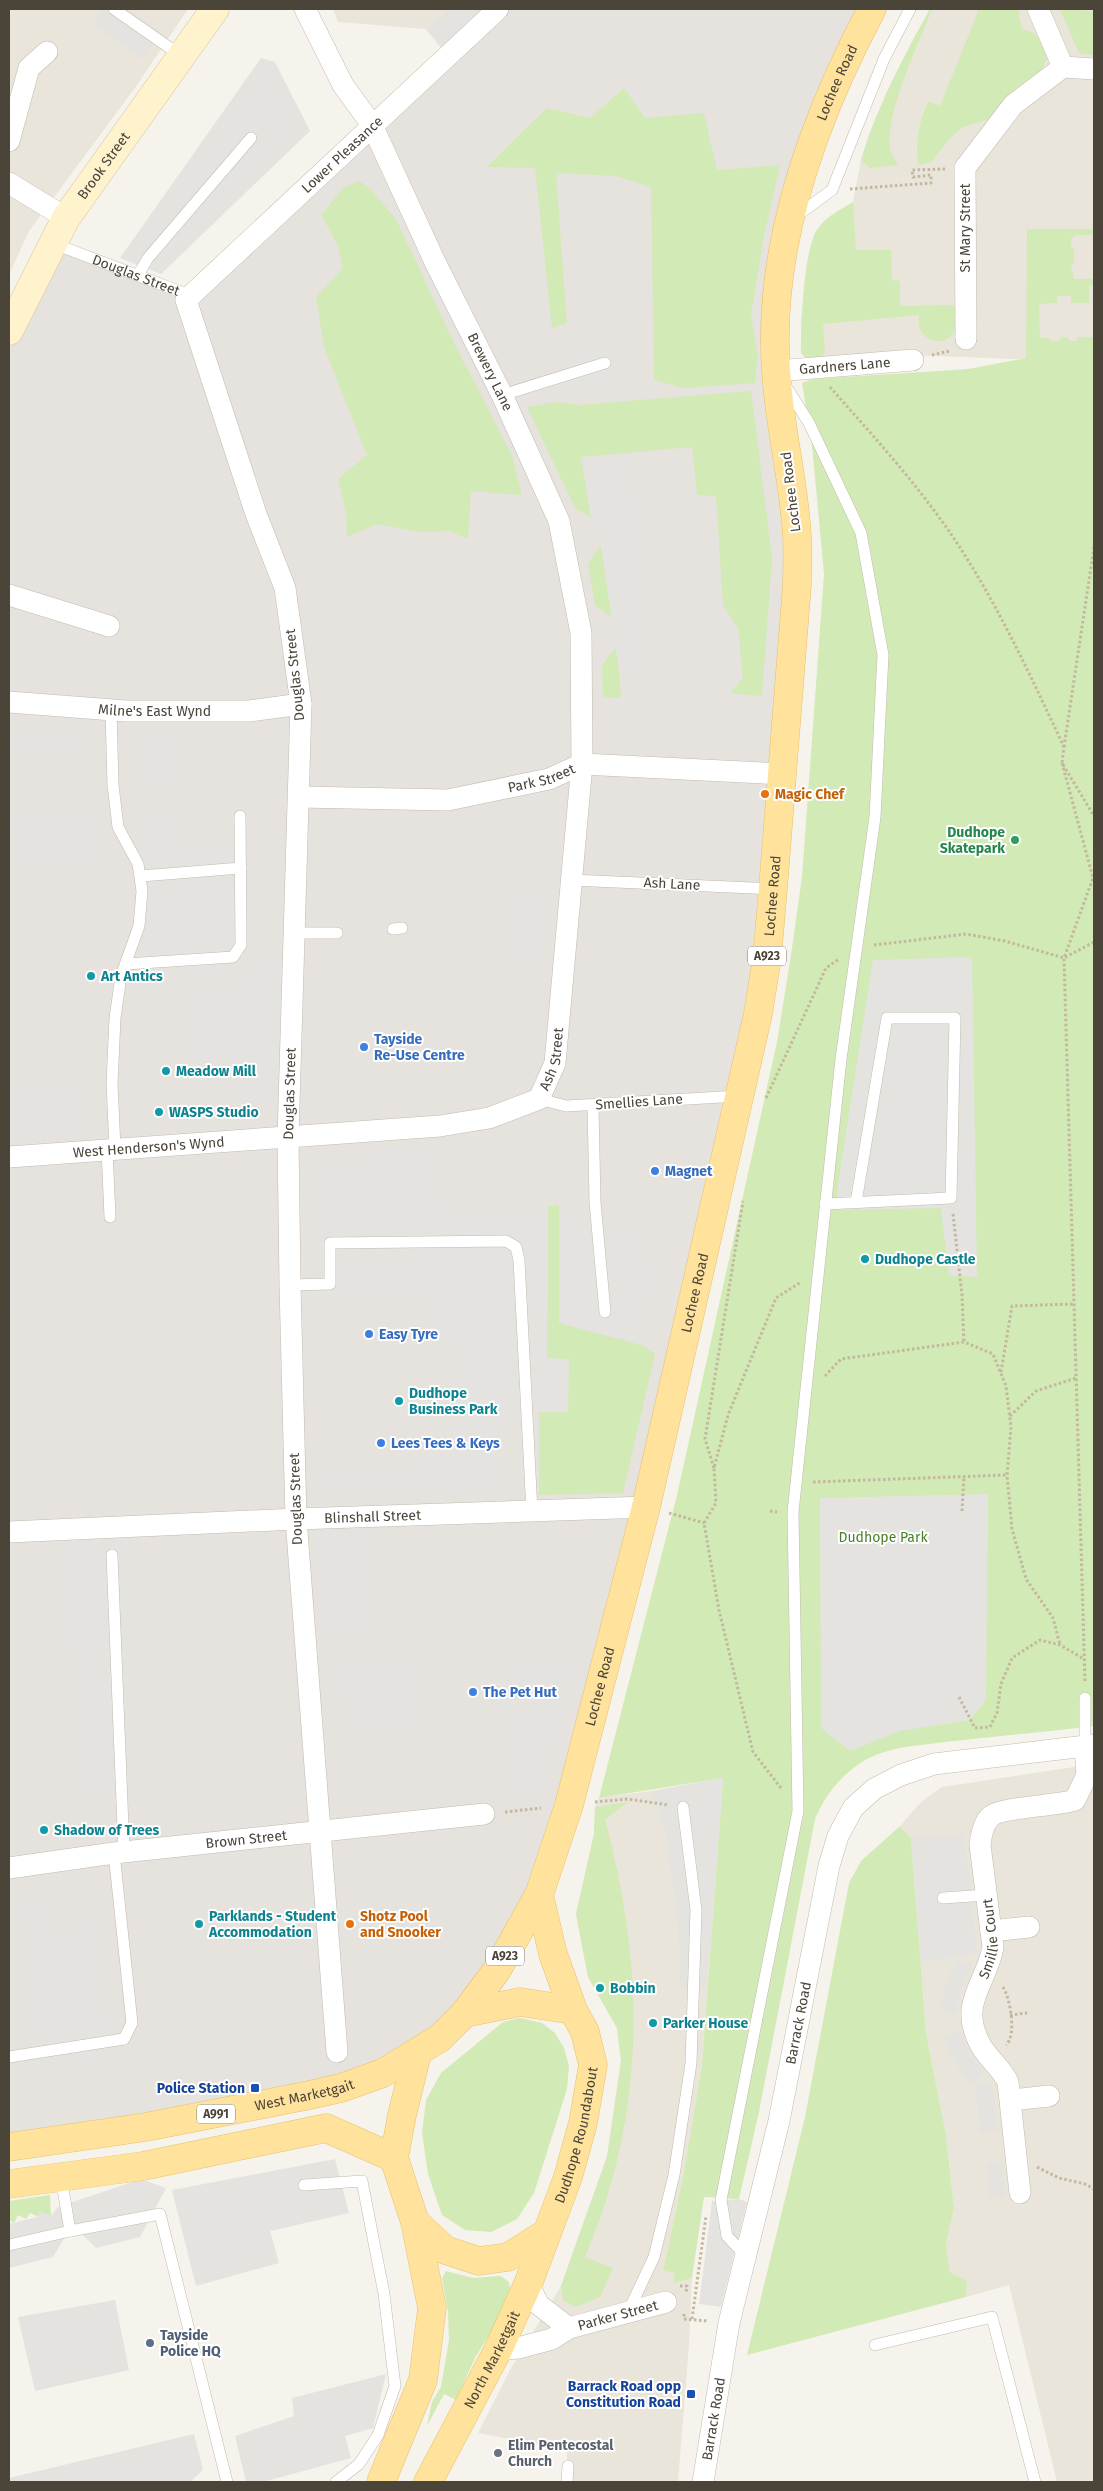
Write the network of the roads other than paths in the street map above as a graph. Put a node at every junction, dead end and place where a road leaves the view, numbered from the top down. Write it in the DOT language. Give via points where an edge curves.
graph roads {
  1 [pos="114,9"];
  2 [pos="215,9"];
  3 [pos="305,9"];
  4 [pos="498,9"];
  5 [pos="872,9"];
  6 [pos="910,9"];
  7 [pos="1038,9"];
  8 [pos="47,52"];
  9 [pos="180,55"];
  10 [pos="1062,67"];
  11 [pos="1094,69"];
  12 [pos="372,125"];
  13 [pos="251,138"];
  14 [pos="9,141"];
  15 [pos="9,183"];
  16 [pos="66,218"];
  17 [pos="790,220"];
  18 [pos="52,243"];
  19 [pos="138,275"];
  20 [pos="186,300"];
  21 [pos="16,302"];
  22 [pos="9,331"];
  23 [pos="966,339"];
  24 [pos="913,360"];
  25 [pos="605,363"];
  26 [pos="776,371"];
  27 [pos="502,395"];
  28 [pos="9,595"];
  29 [pos="109,626"];
  30 [pos="9,702"];
  31 [pos="301,704"];
  32 [pos="111,710"];
  33 [pos="582,764"];
  34 [pos="782,774"];
  35 [pos="300,797"];
  36 [pos="240,816"];
  37 [pos="241,868"];
  38 [pos="141,876"];
  39 [pos="571,880"];
  40 [pos="773,889"];
  41 [pos="295,933"];
  42 [pos="337,933"];
  43 [pos="126,964"];
  44 [pos="740,1096"];
  45 [pos="538,1099"];
  46 [pos="593,1105"];
  47 [pos="288,1137"];
  48 [pos="111,1148"];
  49 [pos="9,1157"];
  50 [pos="856,1202"];
  51 [pos="825,1204"];
  52 [pos="110,1217"];
  53 [pos="290,1285"];
  54 [pos="605,1312"];
  55 [pos="646,1507"];
  56 [pos="532,1512"];
  57 [pos="296,1519"];
  58 [pos="9,1532"];
  59 [pos="112,1555"];
  60 [pos="1085,1698"];
  61 [pos="1090,1746"];
  62 [pos="683,1807"];
  63 [pos="484,1814"];
  64 [pos="321,1832"];
  65 [pos="119,1852"];
  66 [pos="9,1868"];
  67 [pos="539,1895"];
  68 [pos="986,1895"];
  69 [pos="942,1898"];
  70 [pos="1029,1927"];
  71 [pos="990,1931"];
  72 [pos="573,2010"];
  73 [pos="465,2013"];
  74 [pos="337,2052"];
  75 [pos="417,2054"];
  76 [pos="9,2057"];
  77 [pos="1049,2096"];
  78 [pos="1011,2100"];
  79 [pos="9,2147"];
  80 [pos="394,2158"];
  81 [pos="60,2177"];
  82 [pos="9,2184"];
  83 [pos="304,2185"];
  84 [pos="1020,2192"];
  85 [pos="415,2222"];
  86 [pos="70,2231"];
  87 [pos="545,2234"];
  88 [pos="9,2245"];
  89 [pos="745,2255"];
  90 [pos="528,2284"];
  91 [pos="666,2302"];
  92 [pos="628,2312"];
  93 [pos="569,2328"];
  94 [pos="875,2345"];
  95 [pos="498,2350"];
  96 [pos="568,2466"];
  97 [pos="227,2482"];
  98 [pos="336,2482"];
  99 [pos="381,2482"];
  100 [pos="428,2482"];
  101 [pos="567,2482"];
  102 [pos="703,2482"];
  103 [pos="1035,2482"];
  1 -- 9 [label="lane"];
  2 -- 9 [label="street, Brook Street"];
  3 -- 12 [label="street, Brewery Lane" via="343,85"];
  4 -- 12 [label="street, Lower Pleasance"];
  5 -- 17 [label="main road, Lochee Road / A923" via="824,110"];
  6 -- 17 [label="lane" via="884,59 832,190"];
  7 -- 10 [label="street"];
  8 -- 14 [label="street" via="29,68"];
  9 -- 16 [label="street, Brook Street"];
  10 -- 11 [label="street"];
  10 -- 23 [label="street, St Mary Street" via="1014,105 965,168"];
  12 -- 20 [label="street, Lower Pleasance"];
  12 -- 27 [label="street, Brewery Lane" via="435,262"];
  13 -- 19 [label="lane" via="148,258"];
  15 -- 16 [label="street"];
  16 -- 18 [label="street, Brook Street"];
  17 -- 26 [label="main road, Lochee Road / A923" via="775,312"];
  18 -- 19 [label="lane, Douglas Street"];
  18 -- 21 [label="street, Brook Street"];
  19 -- 20 [label="lane, Douglas Street" via="181,292"];
  20 -- 31 [label="street, Douglas Street" via="256,514 285,588"];
  21 -- 22 [label="street, Brook Street"];
  24 -- 26 [label="street, Gardners Lane"];
  25 -- 27 [label="lane"];
  26 -- 34 [label="main road, Lochee Road / A923" via="797,536 796,593"];
  26 -- 51 [label="lane" via="809,423 861,533 883,655 874,817"];
  27 -- 33 [label="street, Brewery Lane" via="559,521 581,633"];
  28 -- 29 [label="street"];
  30 -- 32 [label="street, Milne's East Wynd"];
  31 -- 32 [label="street, Milne's East Wynd" via="249,711"];
  31 -- 35 [label="street, Douglas Street"];
  32 -- 38 [label="lane" via="118,827"];
  33 -- 34 [label="street, Park Street"];
  33 -- 35 [label="street, Park Street" via="549,779 448,800"];
  33 -- 39 [label="street, Ash Street"];
  34 -- 40 [label="main road, Lochee Road / A923"];
  35 -- 41 [label="street, Douglas Street"];
  36 -- 37 [label="lane"];
  37 -- 38 [label="lane"];
  37 -- 43 [label="lane" via="241,944 233,957"];
  38 -- 43 [label="lane" via="139,926"];
  39 -- 40 [label="lane, Ash Lane"];
  39 -- 45 [label="street, Ash Street" via="555,1063"];
  40 -- 44 [label="main road, Lochee Road / A923" via="764,976"];
  41 -- 42 [label="lane"];
  41 -- 47 [label="street, Douglas Street"];
  43 -- 48 [label="lane" via="121,976 115,1018"];
  44 -- 46 [label="lane, Smellies Lane"];
  44 -- 55 [label="main road, Lochee Road / A923"];
  45 -- 46 [label="lane, Smellies Lane" via="566,1106"];
  45 -- 47 [label="street, Ash Street" via="489,1118 440,1126"];
  46 -- 54 [label="lane" via="595,1202"];
  47 -- 48 [label="street, West Henderson's Wynd"];
  47 -- 53 [label="street, Douglas Street"];
  48 -- 49 [label="street, West Henderson's Wynd"];
  48 -- 52 [label="lane"];
  50 -- 50 [label="lane" via="951,1198 955,1018 887,1018"];
  50 -- 51 [label="lane"];
  51 -- 89 [label="lane" via="793,1512 798,1811 722,2203 727,2236"];
  53 -- 56 [label="lane" via="330,1284 330,1243 506,1241 516,1247"];
  53 -- 57 [label="street, Douglas Street"];
  55 -- 56 [label="street, Blinshall Street"];
  55 -- 67 [label="main road, Lochee Road / A923" via="580,1804"];
  56 -- 57 [label="street, Blinshall Street"];
  57 -- 58 [label="street, Blinshall Street"];
  57 -- 64 [label="street, Douglas Street"];
  59 -- 65 [label="lane"];
  60 -- 61 [label="lane"];
  61 -- 68 [label="street, Smillie Court" via="1087,1775 1075,1800 991,1816 982,1831 980,1845"];
  61 -- 89 [label="street, Barrack Road" via="934,1764 901,1775 874,1789 853,1808 838,1836 829,1866 780,2121"];
  62 -- 92 [label="lane" via="696,1910 691,2063 674,2175 654,2257"];
  63 -- 64 [label="street, Brown Street"];
  64 -- 65 [label="street, Brown Street"];
  64 -- 74 [label="street, Douglas Street"];
  65 -- 66 [label="street, Brown Street"];
  65 -- 76 [label="lane" via="132,2023 124,2039"];
  67 -- 72 [label="main road" via="553,1954"];
  67 -- 73 [label="main road, Lochee Road / A923" via="497,1970"];
  68 -- 69 [label="lane"];
  68 -- 71 [label="street, Smillie Court"];
  70 -- 71 [label="street"];
  71 -- 78 [label="street, Smillie Court" via="990,1960 974,1993 974,2030 980,2046 1002,2070"];
  72 -- 73 [label="main road" via="520,2002"];
  72 -- 87 [label="main road, Dudhope Roundabout" via="585,2032 593,2065 583,2123 568,2178"];
  73 -- 75 [label="main road, A991" via="440,2038"];
  75 -- 79 [label="main road, West Marketgait / A991" via="384,2073 305,2096 146,2127"];
  75 -- 80 [label="main road"];
  77 -- 78 [label="street"];
  78 -- 84 [label="street, Smillie Court"];
  80 -- 81 [label="main road" via="326,2128 143,2166"];
  80 -- 85 [label="main road"];
  81 -- 82 [label="main road"];
  81 -- 86 [label="lane"];
  83 -- 98 [label="lane" via="362,2181 384,2294 395,2386 378,2435 359,2464"];
  85 -- 87 [label="main road" via="445,2250 479,2261 508,2257"];
  85 -- 99 [label="main road" via="432,2308 423,2380"];
  86 -- 88 [label="lane"];
  86 -- 97 [label="lane" via="160,2214"];
  87 -- 90 [label="main road, North Marketgait"];
  89 -- 102 [label="street, Barrack Road" via="722,2360"];
  90 -- 93 [label="street, Parker Street" via="539,2305"];
  90 -- 95 [label="main road, North Marketgait"];
  91 -- 92 [label="street, Parker Street"];
  92 -- 93 [label="street, Parker Street"];
  93 -- 95 [label="street, Parker Street" via="552,2339"];
  94 -- 103 [label="lane" via="992,2317"];
  95 -- 100 [label="main road, North Marketgait"];
  96 -- 101 [label="lane"];
}
